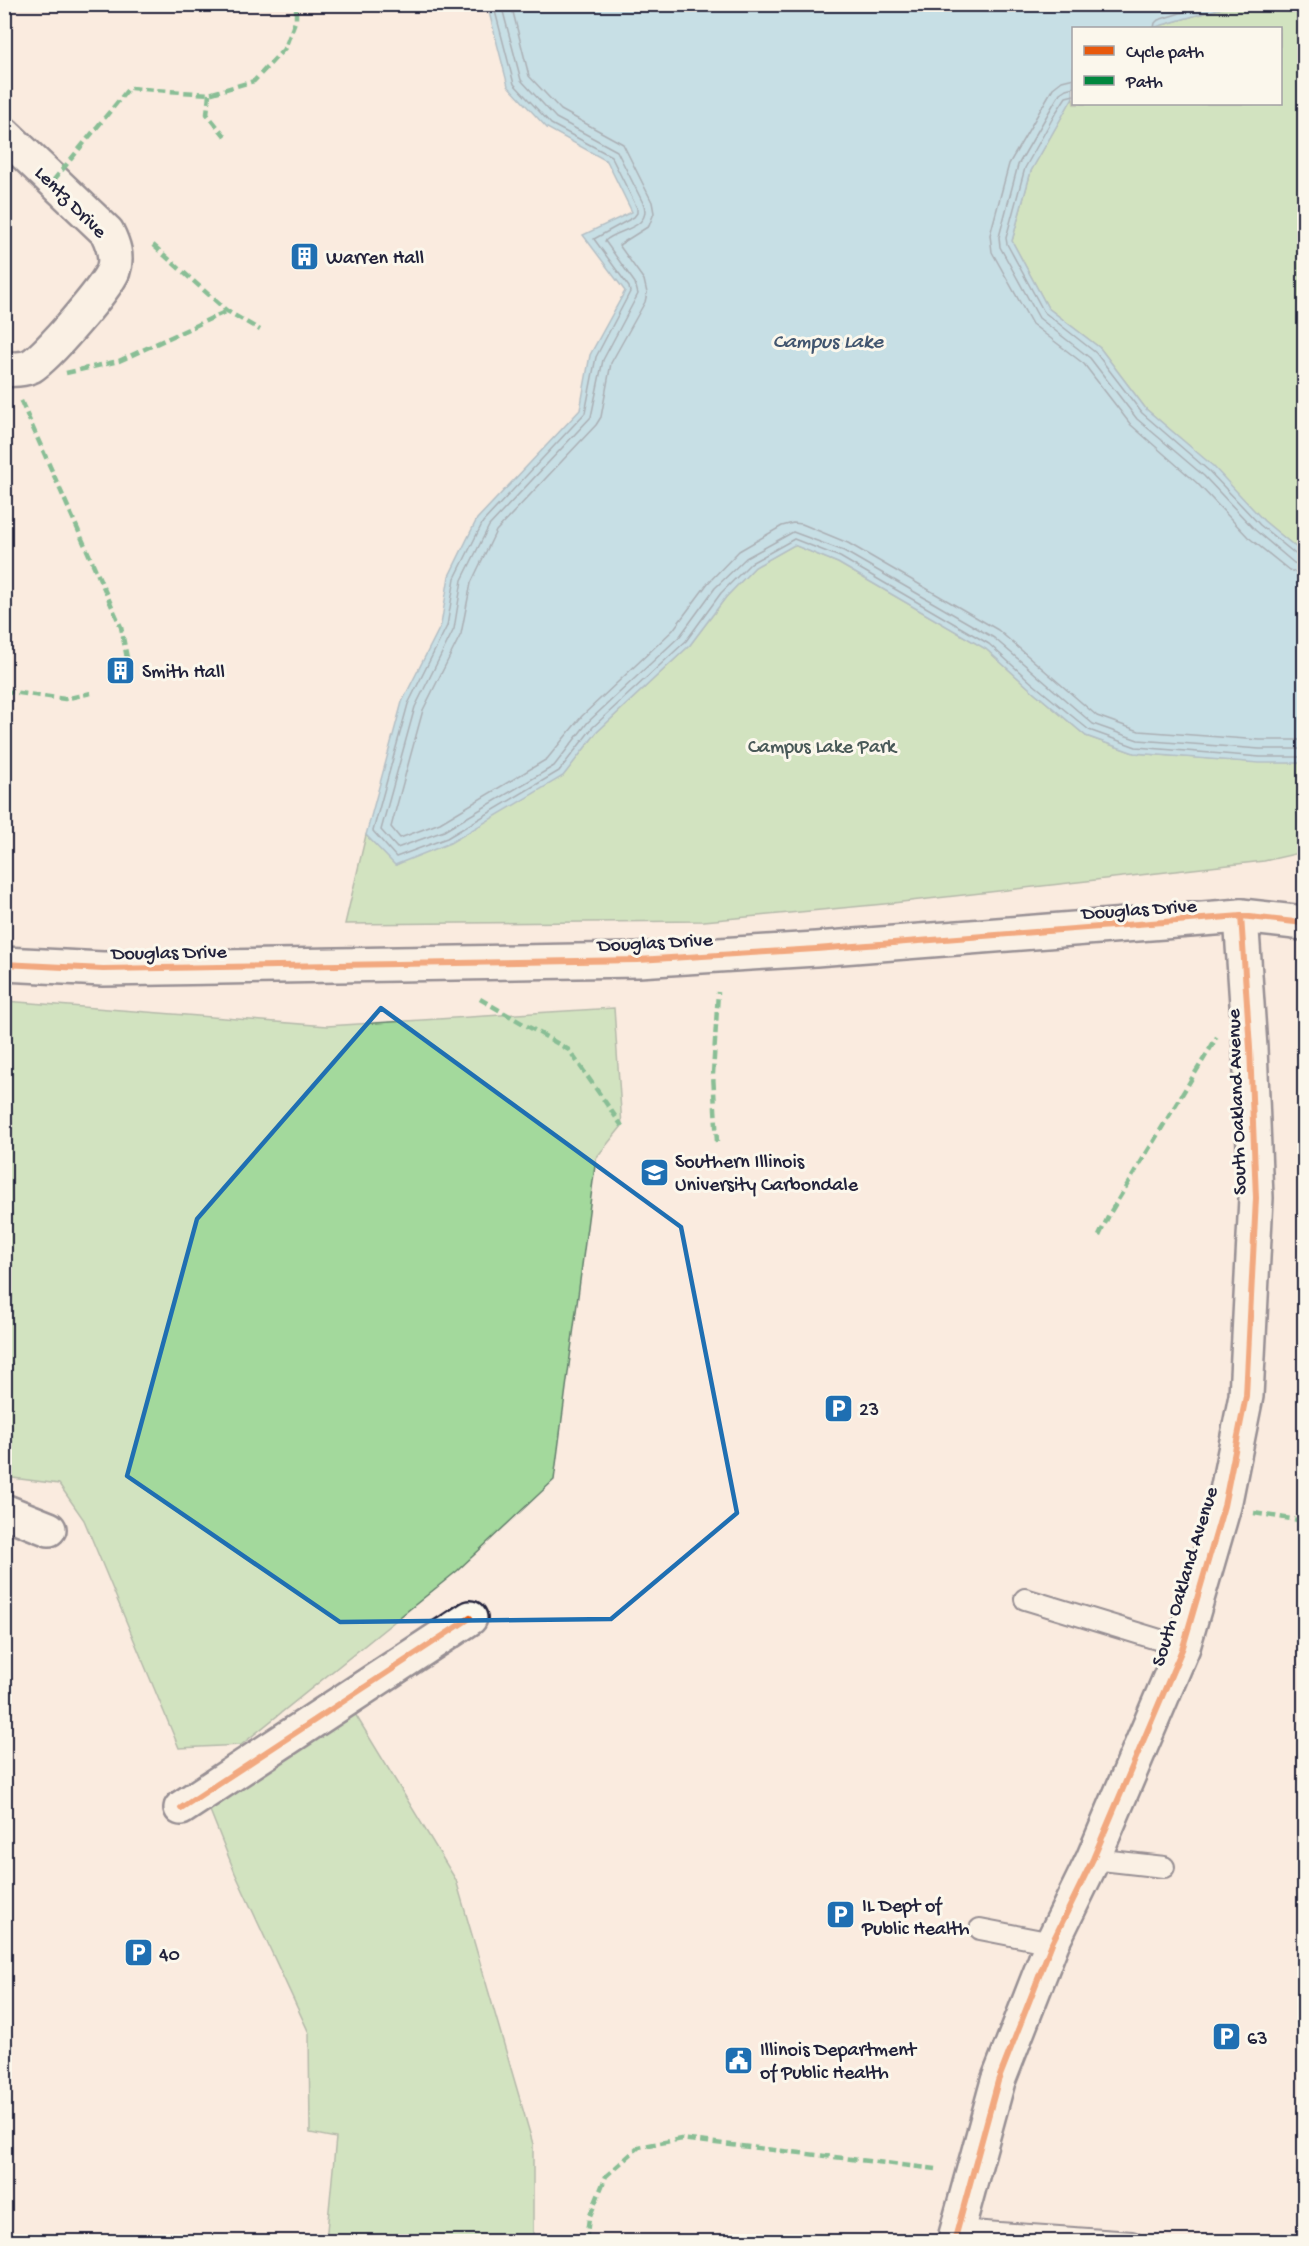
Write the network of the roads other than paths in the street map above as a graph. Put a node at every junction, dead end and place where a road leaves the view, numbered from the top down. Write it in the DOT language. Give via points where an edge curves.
graph roads {
  1 [pos="4,134"];
  2 [pos="4,369"];
  3 [pos="1305,901"];
  4 [pos="1241,916"];
  5 [pos="1305,923"];
  6 [pos="4,964"];
  7 [pos="4,1511"];
  8 [pos="49,1529"];
  9 [pos="1025,1599"];
  10 [pos="470,1618"];
  11 [pos="1183,1647"];
  12 [pos="181,1808"];
  13 [pos="1093,1859"];
  14 [pos="1164,1867"];
  15 [pos="980,1929"];
  16 [pos="1052,1943"];
  17 [pos="955,2236"];
  18 [pos="1132,2241"];
  1 -- 2 [label="street, Lentz Drive" via="107,232 115,256 113,271 69,330 31,366"];
  3 -- 4 [label="street"];
  4 -- 5 [label="street, Douglas Drive"];
  4 -- 6 [label="street, Douglas Drive" via="638,960 103,969"];
  4 -- 11 [label="street, South Oakland Avenue" via="1256,1198 1246,1396 1224,1506"];
  7 -- 8 [label="street"];
  9 -- 11 [label="lane"];
  10 -- 12 [label="street"];
  11 -- 13 [label="street, South Oakland Avenue"];
  13 -- 14 [label="lane"];
  13 -- 16 [label="street, South Oakland Avenue"];
  15 -- 16 [label="lane"];
  16 -- 17 [label="street, South Oakland Avenue" via="998,2081"];
  17 -- 18 [label="lane"];
}
